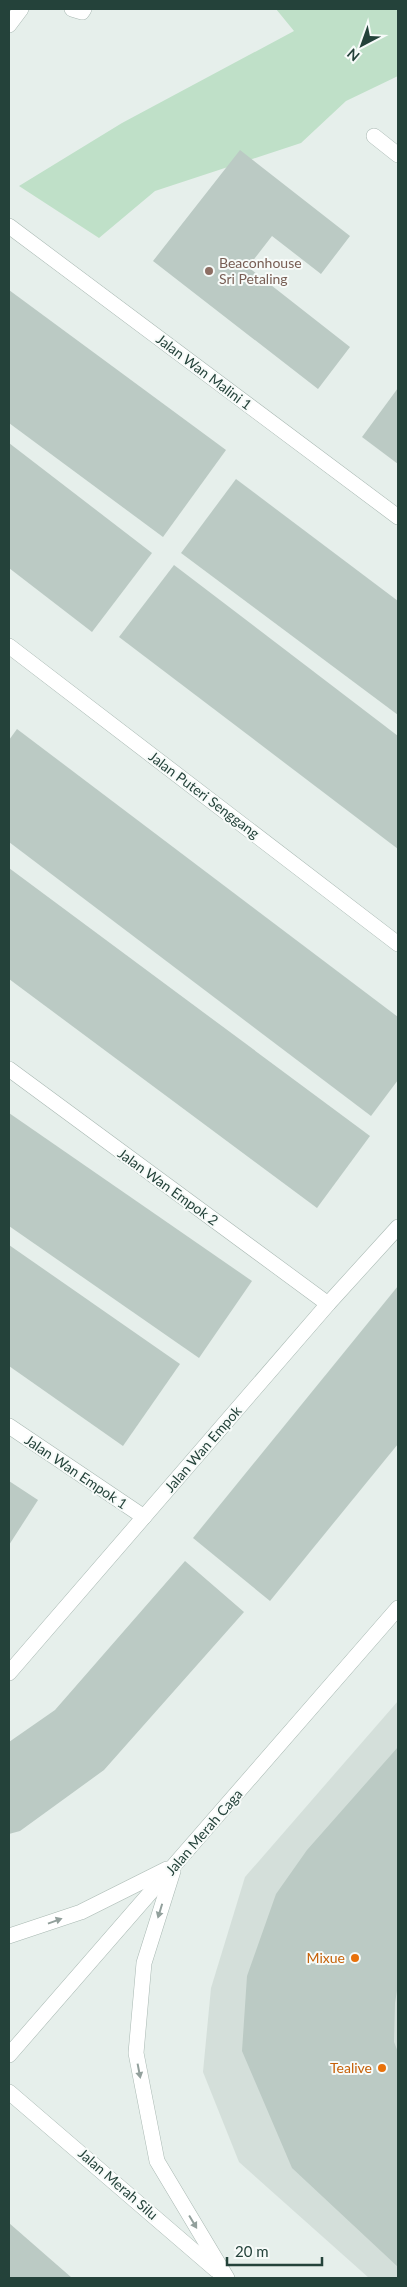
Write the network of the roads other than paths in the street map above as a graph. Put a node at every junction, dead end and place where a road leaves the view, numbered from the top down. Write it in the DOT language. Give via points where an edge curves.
graph roads {
  1 [pos="21,9"];
  2 [pos="72,9"];
  3 [pos="84,9"];
  4 [pos="9,25"];
  5 [pos="374,136"];
  6 [pos="398,154"];
  7 [pos="9,226"];
  8 [pos="398,517"];
  9 [pos="9,646"];
  10 [pos="398,944"];
  11 [pos="9,1069"];
  12 [pos="398,1227"];
  13 [pos="328,1304"];
  14 [pos="9,1426"];
  15 [pos="144,1517"];
  16 [pos="398,1608"];
  17 [pos="9,1673"];
  18 [pos="175,1865"];
  19 [pos="9,1936"];
  20 [pos="9,2055"];
  21 [pos="9,2092"];
  22 [pos="226,2278"];
  1 -- 4 [label="street"];
  2 -- 3 [label="street" via="82,12"];
  5 -- 6 [label="street"];
  7 -- 8 [label="street, Jalan Wan Malini 1"];
  9 -- 10 [label="street, Jalan Puteri Senggang"];
  11 -- 13 [label="street, Jalan Wan Empok 2"];
  12 -- 13 [label="street, Jalan Wan Empok"];
  13 -- 15 [label="street, Jalan Wan Empok"];
  14 -- 15 [label="street, Jalan Wan Empok 1"];
  15 -- 17 [label="street, Jalan Wan Empok"];
  16 -- 18 [label="street, Jalan Merah Caga"];
  19 -- 18 [label="street, one-way" via="81,1912"];
  18 -- 20 [label="street, Jalan Merah Caga"];
  18 -- 22 [label="street, one-way" via="144,1963 136,2054 157,2162"];
  21 -- 22 [label="street, Jalan Merah Silu"];
}
